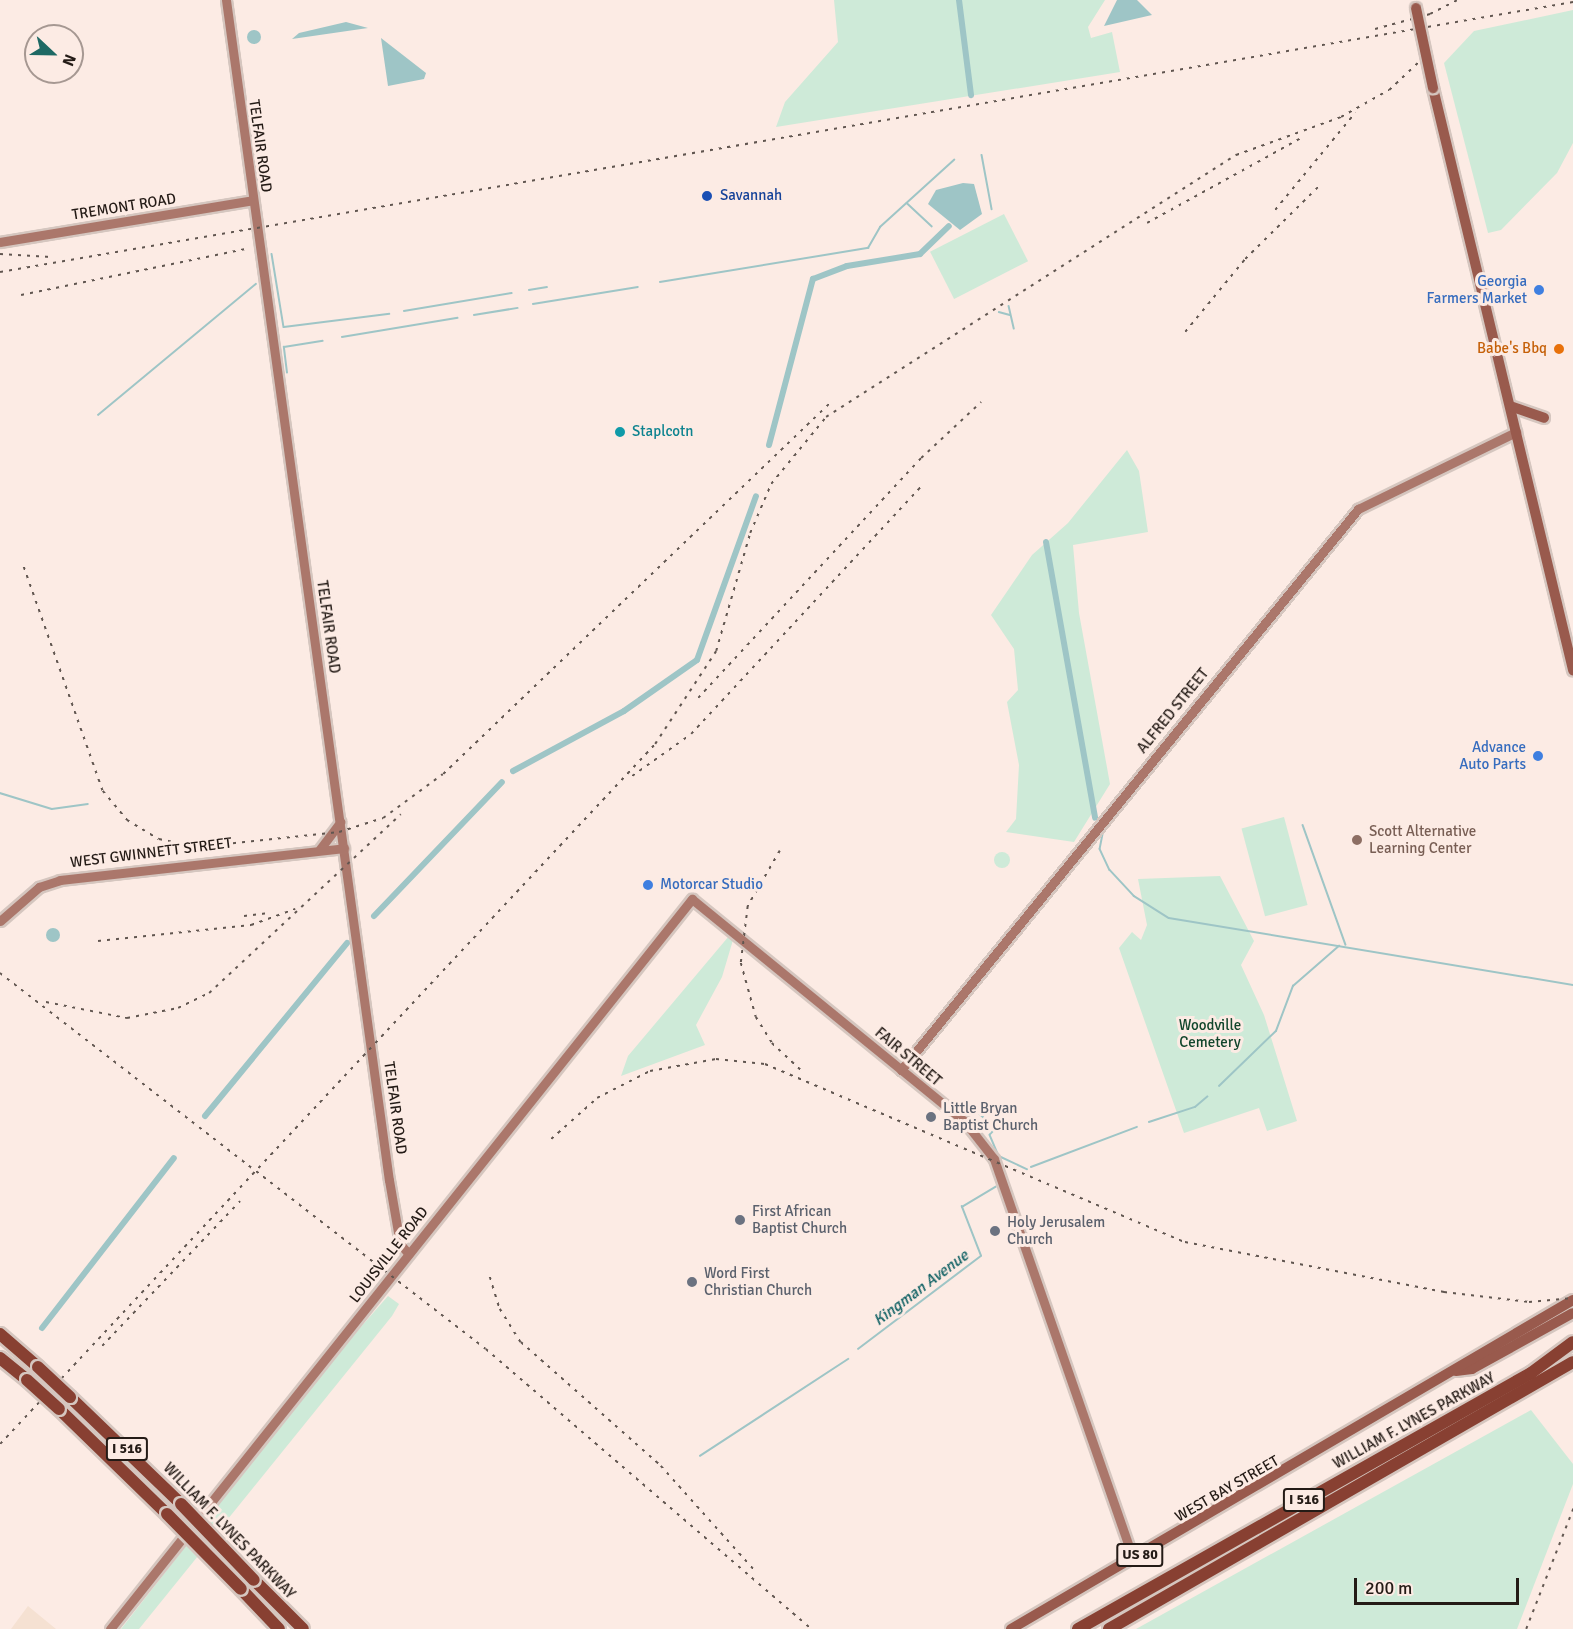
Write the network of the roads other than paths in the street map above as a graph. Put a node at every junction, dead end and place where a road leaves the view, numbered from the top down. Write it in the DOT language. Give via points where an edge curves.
graph roads {
  1 [pos="226,0"];
  2 [pos="1415,4"];
  3 [pos="253,200"];
  4 [pos="0,243"];
  5 [pos="1510,406"];
  6 [pos="1544,418"];
  7 [pos="1516,432"];
  8 [pos="1573,670"];
  9 [pos="340,822"];
  10 [pos="344,846"];
  11 [pos="320,849"];
  12 [pos="346,866"];
  13 [pos="692,899"];
  14 [pos="0,921"];
  15 [pos="901,1070"];
  16 [pos="409,1254"];
  17 [pos="1573,1300"];
  18 [pos="1573,1313"];
  19 [pos="0,1334"];
  20 [pos="1572,1343"];
  21 [pos="0,1358"];
  22 [pos="1573,1362"];
  23 [pos="1456,1371"];
  24 [pos="1133,1559"];
  25 [pos="110,1629"];
  26 [pos="279,1629"];
  27 [pos="303,1629"];
  28 [pos="1011,1629"];
  29 [pos="1078,1629"];
  30 [pos="1109,1629"];
  1 -- 3 [label="street, TELFAIR ROAD"];
  2 -- 5 [label="main road, bridge"];
  3 -- 4 [label="street, TREMONT ROAD"];
  3 -- 9 [label="street, TELFAIR ROAD"];
  5 -- 6 [label="main road"];
  5 -- 7 [label="main road"];
  7 -- 8 [label="main road"];
  7 -- 15 [label="street, ALFRED STREET" via="1358,509"];
  9 -- 10 [label="street, TELFAIR ROAD"];
  9 -- 11 [label="street"];
  10 -- 11 [label="street, WEST GWINNETT STREET"];
  10 -- 12 [label="street, TELFAIR ROAD"];
  11 -- 12 [label="street"];
  11 -- 14 [label="street, WEST GWINNETT STREET" via="60,880 39,887"];
  12 -- 16 [label="street, TELFAIR ROAD" via="389,1180 400,1244"];
  13 -- 15 [label="street, FAIR STREET"];
  13 -- 16 [label="street, LOUISVILLE ROAD"];
  15 -- 24 [label="street, FAIR STREET" via="965,1122 994,1159"];
  16 -- 25 [label="street, LOUISVILLE ROAD"];
  17 -- 23 [label="main road, WEST BAY STREET / US 80"];
  18 -- 23 [label="main road, WEST BAY STREET / US 80" via="1473,1369"];
  19 -- 27 [label="highway, WILLIAM F. LYNES PARKWAY / I 516, bridge" via="181,1504"];
  20 -- 29 [label="highway, WILLIAM F. LYNES PARKWAY / I 516" via="1531,1373"];
  21 -- 26 [label="highway, I 516, bridge" via="59,1409"];
  22 -- 30 [label="highway, WILLIAM F. LYNES PARKWAY / I 516" via="1542,1384"];
  23 -- 24 [label="main road, WEST BAY STREET / US 80"];
  24 -- 28 [label="main road, WEST BAY STREET / US 80"];
}
